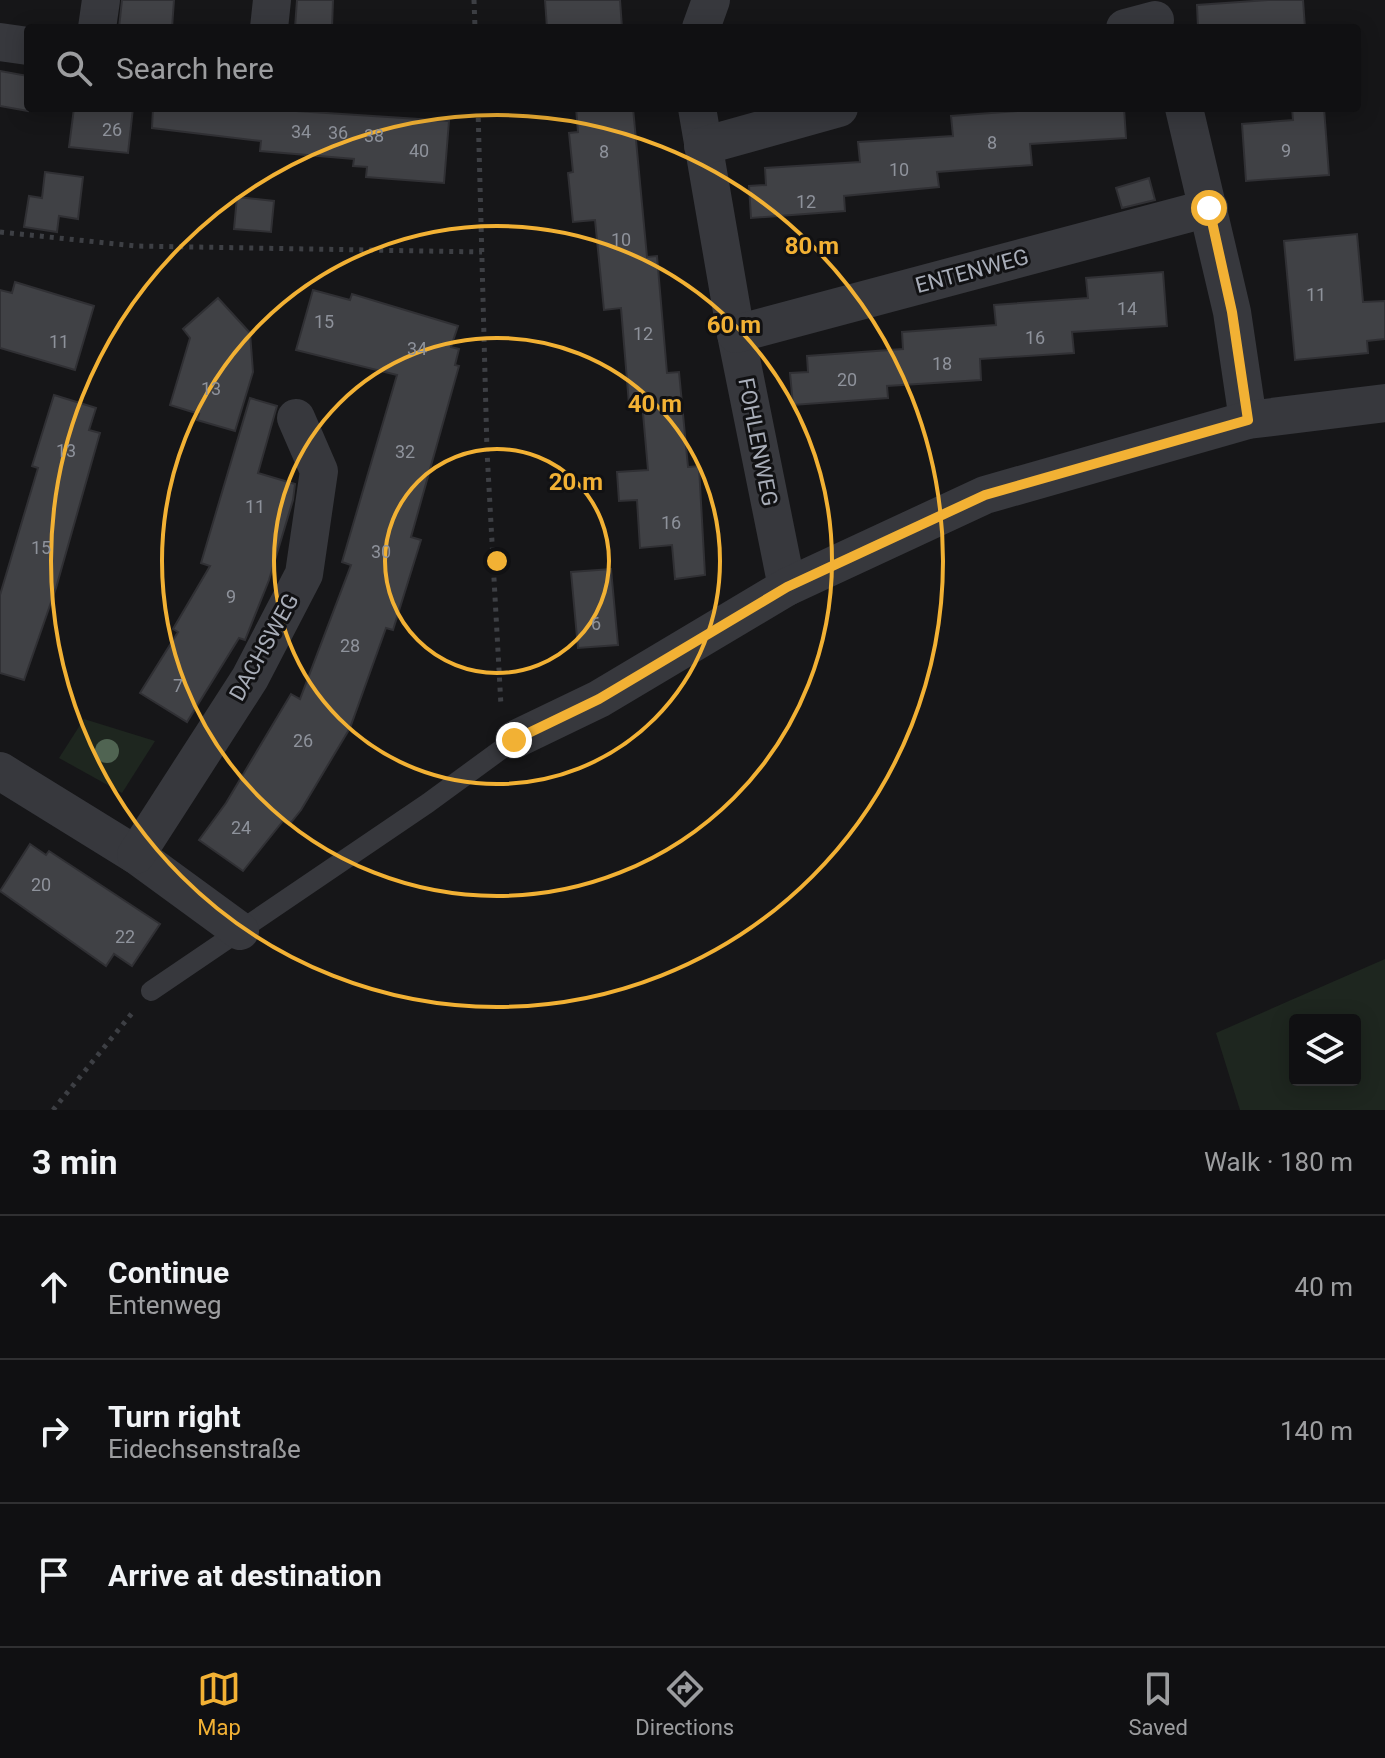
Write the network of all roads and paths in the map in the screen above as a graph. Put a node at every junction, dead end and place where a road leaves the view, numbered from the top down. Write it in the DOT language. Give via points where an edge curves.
graph roads {
  1 [pos="101,0"];
  2 [pos="272,0"];
  3 [pos="474,0"];
  4 [pos="711,0"];
  5 [pos="98,24"];
  6 [pos="269,24"];
  7 [pos="475,24"];
  8 [pos="702,24"];
  9 [pos="0,42"];
  10 [pos="24,45"];
  11 [pos="478,112"];
  12 [pos="698,112"];
  13 [pos="825,112"];
  14 [pos="1185,112"];
  15 [pos="703,146"];
  16 [pos="1209,208"];
  17 [pos="0,232"];
  18 [pos="482,252"];
  19 [pos="736,334"];
  20 [pos="1385,403"];
  21 [pos="296,418"];
  22 [pos="1248,420"];
  23 [pos="787,587"];
  24 [pos="514,740"];
  25 [pos="0,771"];
  26 [pos="136,855"];
  27 [pos="240,931"];
  28 [pos="151,991"];
  29 [pos="53,1110"];
  1 -- 5 [label="street"];
  2 -- 6 [label="street"];
  3 -- 7 [label="path"];
  4 -- 8 [label="street"];
  9 -- 10 [label="street"];
  11 -- 18 [label="path"];
  12 -- 15 [label="street, FOHLENWEG"];
  13 -- 15 [label="street"];
  14 -- 16 [label="street"];
  15 -- 19 [label="street, FOHLENWEG"];
  16 -- 19 [label="street, ENTENWEG"];
  16 -- 22 [label="street"];
  17 -- 18 [label="path" via="136,246"];
  18 -- 24 [label="path" via="501,707"];
  19 -- 23 [label="street, FOHLENWEG"];
  20 -- 22 [label="street"];
  21 -- 26 [label="street, DACHSWEG" via="319,471 304,574 250,678"];
  22 -- 23 [label="street" via="985,495"];
  23 -- 24 [label="street" via="599,699"];
  24 -- 27 [label="lane"];
  25 -- 26 [label="street"];
  26 -- 27 [label="street"];
  27 -- 28 [label="lane"];
  28 -- 29 [label="path"];
}
